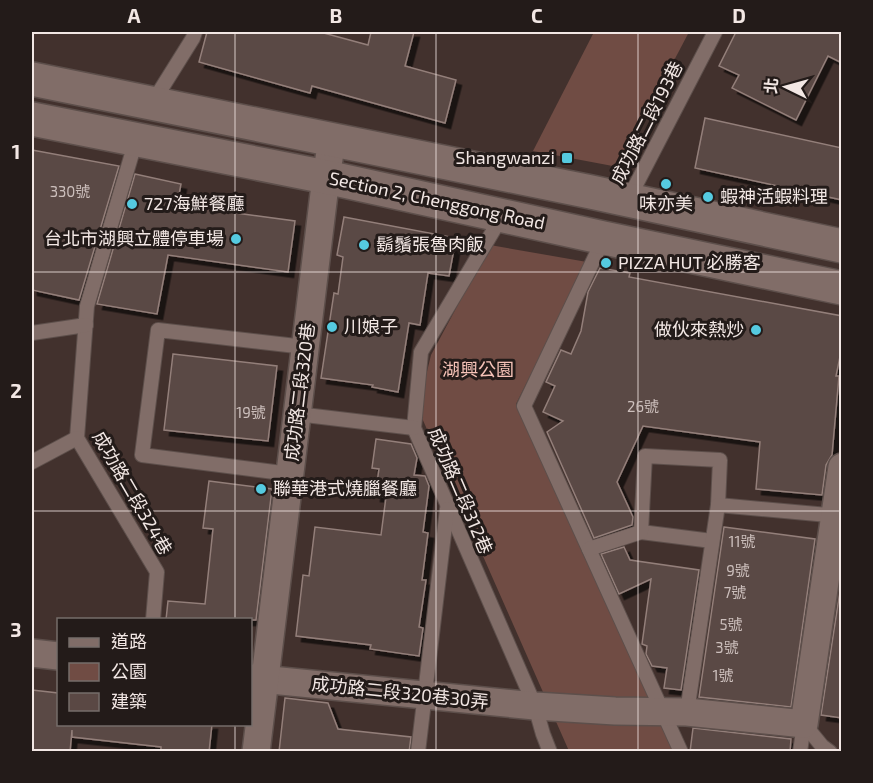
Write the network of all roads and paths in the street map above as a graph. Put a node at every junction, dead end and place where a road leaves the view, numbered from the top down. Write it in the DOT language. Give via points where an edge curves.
graph roads {
  1 [pos="195,32"];
  2 [pos="715,32"];
  3 [pos="32,79"];
  4 [pos="152,104"];
  5 [pos="32,119"];
  6 [pos="136,140"];
  7 [pos="332,140"];
  8 [pos="326,177"];
  9 [pos="628,200"];
  10 [pos="502,216"];
  11 [pos="603,238"];
  12 [pos="842,246"];
  13 [pos="842,288"];
  14 [pos="86,325"];
  15 [pos="32,333"];
  16 [pos="305,347"];
  17 [pos="297,414"];
  18 [pos="414,428"];
  19 [pos="77,438"];
  20 [pos="32,462"];
  21 [pos="842,467"];
  22 [pos="290,474"];
  23 [pos="718,505"];
  24 [pos="447,507"];
  25 [pos="838,516"];
  26 [pos="641,532"];
  27 [pos="712,541"];
  28 [pos="589,549"];
  29 [pos="153,618"];
  30 [pos="32,653"];
  31 [pos="57,656"];
  32 [pos="258,679"];
  33 [pos="425,696"];
  34 [pos="534,706"];
  35 [pos="675,711"];
  36 [pos="804,724"];
  37 [pos="543,734"];
  38 [pos="256,752"];
  39 [pos="418,752"];
  40 [pos="541,752"];
  41 [pos="550,752"];
  42 [pos="681,752"];
  43 [pos="800,752"];
  44 [pos="830,752"];
  1 -- 4 [label="lane"];
  2 -- 9 [label="lane, 成功路二段193巷"];
  3 -- 4 [label="main road, Section 2, Chenggong Road"];
  4 -- 7 [label="main road, Section 2, Chenggong Road"];
  5 -- 6 [label="main road, Section 2, Chenggong Road"];
  6 -- 8 [label="main road, Section 2, Chenggong Road"];
  6 -- 14 [label="lane, 成功路二段324巷" via="87,306"];
  7 -- 8 [label="street, 成功路二段320巷"];
  7 -- 9 [label="main road, Section 2, Chenggong Road"];
  8 -- 10 [label="main road, Section 2, Chenggong Road"];
  8 -- 16 [label="street, 成功路二段320巷"];
  9 -- 12 [label="main road, Section 2, Chenggong Road"];
  10 -- 11 [label="main road, Section 2, Chenggong Road"];
  10 -- 18 [label="lane, 成功路二段312巷" via="421,352"];
  11 -- 13 [label="main road, Section 2, Chenggong Road"];
  11 -- 28 [label="lane" via="524,406"];
  14 -- 15 [label="lane"];
  14 -- 19 [label="lane, 成功路二段324巷"];
  16 -- 17 [label="street, 成功路二段320巷"];
  16 -- 22 [label="lane" via="158,330 142,455"];
  17 -- 18 [label="lane"];
  17 -- 22 [label="street, 成功路二段320巷"];
  18 -- 24 [label="lane, 成功路二段312巷"];
  19 -- 20 [label="lane"];
  19 -- 29 [label="lane, 成功路二段324巷" via="157,572"];
  21 -- 25 [label="street"];
  22 -- 32 [label="street, 成功路二段320巷"];
  23 -- 25 [label="lane"];
  23 -- 26 [label="lane" via="720,460 645,456"];
  23 -- 27 [label="lane"];
  24 -- 33 [label="lane"];
  24 -- 34 [label="lane, 成功路二段312巷"];
  25 -- 36 [label="street"];
  26 -- 27 [label="lane"];
  26 -- 28 [label="lane"];
  27 -- 35 [label="lane"];
  28 -- 35 [label="lane"];
  30 -- 31 [label="street"];
  32 -- 33 [label="street, 成功路二段320巷30弄"];
  32 -- 38 [label="street, 成功路二段320巷"];
  33 -- 34 [label="street, 成功路二段320巷30弄"];
  33 -- 39 [label="lane"];
  34 -- 35 [label="street, 成功路二段320巷30弄"];
  34 -- 37 [label="lane, 成功路二段312巷"];
  35 -- 36 [label="street"];
  35 -- 42 [label="lane"];
  36 -- 43 [label="lane"];
  36 -- 44 [label="lane"];
  37 -- 40 [label="lane"];
  37 -- 41 [label="lane, 成功路二段312巷"];
}
